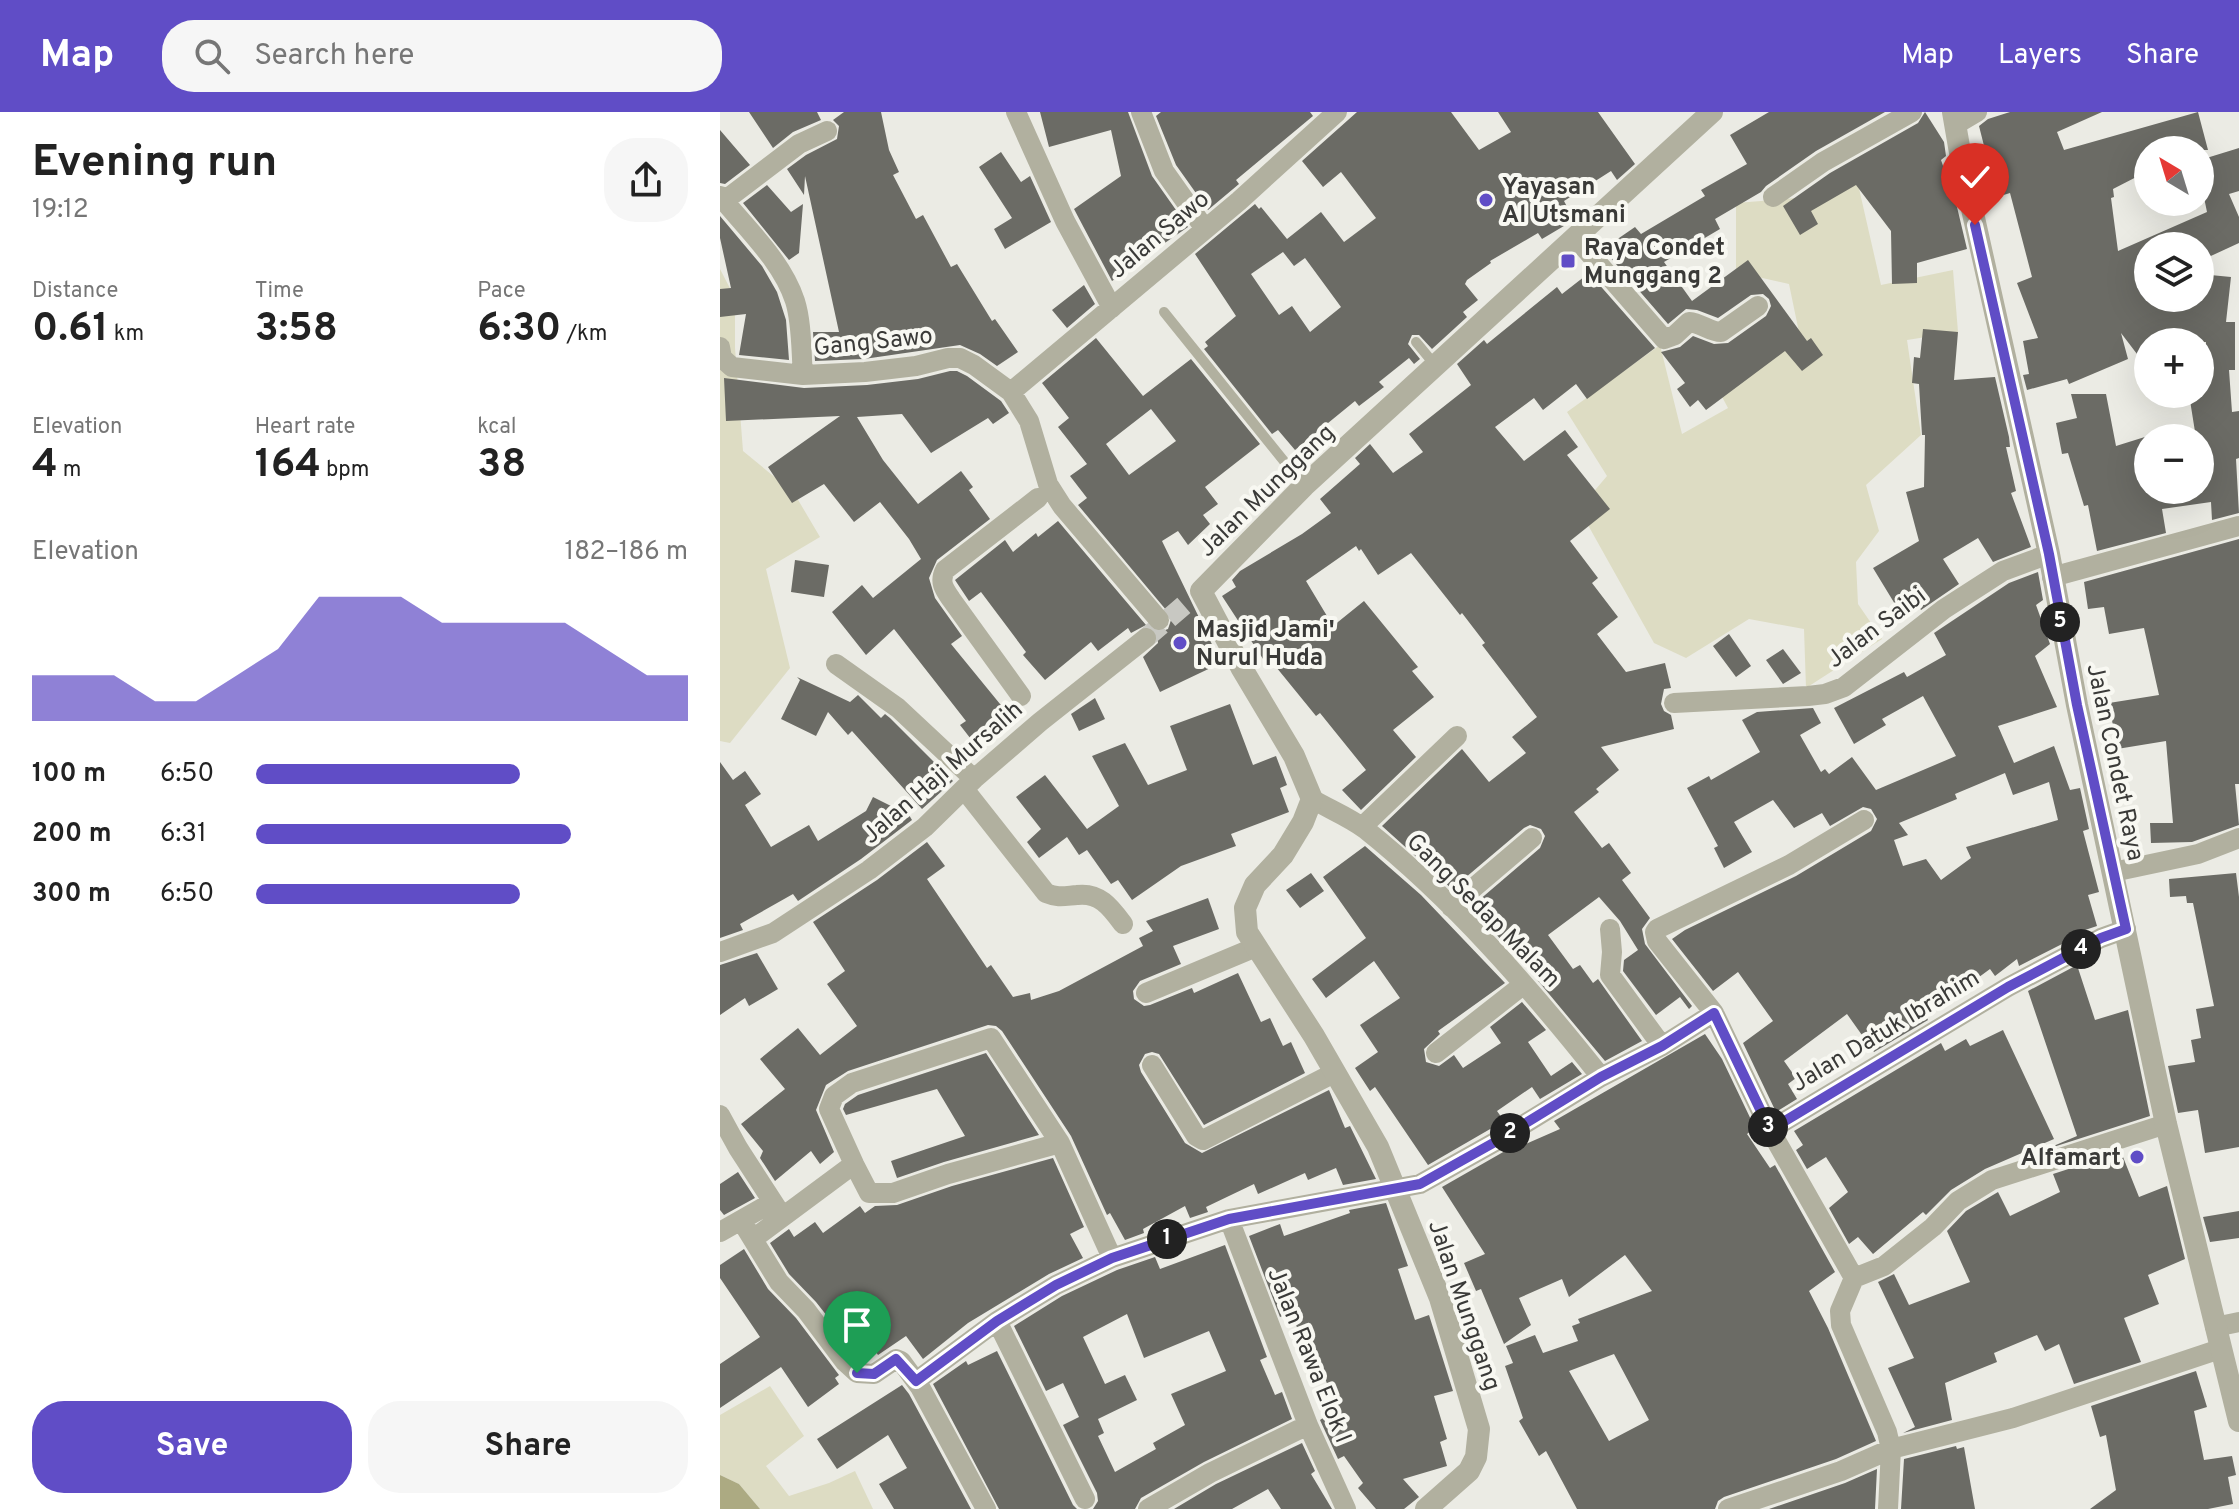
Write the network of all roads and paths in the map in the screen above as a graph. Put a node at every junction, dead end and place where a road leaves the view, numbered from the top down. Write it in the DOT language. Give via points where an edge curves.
graph roads {
  1 [pos="1016,112"];
  2 [pos="1141,112"];
  3 [pos="1337,112"];
  4 [pos="1712,112"];
  5 [pos="1912,112"];
  6 [pos="1977,112"];
  7 [pos="1954,118"];
  8 [pos="827,131"];
  9 [pos="1773,197"];
  10 [pos="722,198"];
  11 [pos="1205,229"];
  12 [pos="1575,237"];
  13 [pos="1758,306"];
  14 [pos="1112,308"];
  15 [pos="1164,312"];
  16 [pos="1416,342"];
  17 [pos="720,347"];
  18 [pos="1435,365"];
  19 [pos="803,375"];
  20 [pos="1011,392"];
  21 [pos="1304,486"];
  22 [pos="1038,498"];
  23 [pos="2239,526"];
  24 [pos="2049,554"];
  25 [pos="2052,577"];
  26 [pos="1159,620"];
  27 [pos="1146,638"];
  28 [pos="836,664"];
  29 [pos="1674,703"];
  30 [pos="1030,708"];
  31 [pos="1457,736"];
  32 [pos="969,784"];
  33 [pos="1312,799"];
  34 [pos="1864,820"];
  35 [pos="1362,827"];
  36 [pos="1532,838"];
  37 [pos="2239,838"];
  38 [pos="2113,872"];
  39 [pos="1451,907"];
  40 [pos="1123,924"];
  41 [pos="1610,929"];
  42 [pos="2126,929"];
  43 [pos="1256,947"];
  44 [pos="720,952"];
  45 [pos="1523,985"];
  46 [pos="1146,993"];
  47 [pos="1714,1013"];
  48 [pos="1662,1046"];
  49 [pos="1436,1053"];
  50 [pos="1152,1065"];
  51 [pos="1334,1073"];
  52 [pos="1601,1077"];
  53 [pos="720,1115"];
  54 [pos="2166,1124"];
  55 [pos="1770,1130"];
  56 [pos="1060,1143"];
  57 [pos="854,1164"];
  58 [pos="1397,1189"];
  59 [pos="778,1209"];
  60 [pos="1229,1219"];
  61 [pos="741,1220"];
  62 [pos="720,1232"];
  63 [pos="753,1239"];
  64 [pos="1112,1258"];
  65 [pos="1854,1278"];
  66 [pos="997,1321"];
  67 [pos="2239,1322"];
  68 [pos="2217,1338"];
  69 [pos="916,1381"];
  70 [pos="2239,1421"];
  71 [pos="1308,1425"];
  72 [pos="1891,1449"];
  73 [pos="1085,1499"];
  74 [pos="986,1509"];
  75 [pos="1148,1509"];
  76 [pos="1346,1509"];
  77 [pos="1426,1509"];
  78 [pos="1728,1509"];
  79 [pos="1888,1509"];
  1 -- 14 [label="street"];
  2 -- 11 [label="street" via="1164,171"];
  3 -- 11 [label="street, Jalan Sawo"];
  4 -- 12 [label="street, Jalan Munggang"];
  5 -- 9 [label="street"];
  6 -- 7 [label="street"];
  7 -- 24 [label="street, Jalan Condet Raya"];
  8 -- 10 [label="street" via="799,144"];
  10 -- 19 [label="street, Gang Sawo" via="790,289"];
  11 -- 14 [label="street, Jalan Sawo"];
  12 -- 13 [label="street" via="1664,339 1689,322 1721,332"];
  12 -- 18 [label="street, Jalan Munggang"];
  14 -- 20 [label="street, Jalan Sawo"];
  15 -- 21 [label="lane"];
  16 -- 18 [label="lane"];
  17 -- 19 [label="street" via="732,367"];
  18 -- 21 [label="street, Jalan Munggang"];
  19 -- 20 [label="street, Gang Sawo" via="960,358"];
  20 -- 26 [label="street, Gang Sawo" via="1029,421 1048,484 1062,506"];
  21 -- 33 [label="street, Jalan Munggang" via="1196,595 1294,756"];
  22 -- 30 [label="street" via="942,576 946,591"];
  23 -- 25 [label="street"];
  24 -- 25 [label="street, Jalan Condet Raya"];
  24 -- 29 [label="street, Jalan Saibi" via="2003,571 1955,601 1844,687 1808,696"];
  25 -- 38 [label="street, Jalan Condet Raya"];
  27 -- 30 [label="street, Jalan Haji Mursalih"];
  28 -- 32 [label="street" via="898,708"];
  30 -- 32 [label="street, Jalan Haji Mursalih"];
  31 -- 35 [label="street"];
  32 -- 40 [label="street" via="1046,893 1059,898 1090,895 1108,905"];
  32 -- 44 [label="street, Jalan Haji Mursalih" via="925,827 819,904 773,933"];
  33 -- 35 [label="street, Gang Sedap Malam"];
  33 -- 43 [label="street, Jalan Munggang" via="1283,855 1255,885 1245,908 1247,932"];
  34 -- 47 [label="street" via="1789,865 1657,929 1657,941"];
  35 -- 39 [label="street, Gang Sedap Malam"];
  36 -- 39 [label="street"];
  37 -- 38 [label="street" via="2198,854"];
  38 -- 42 [label="street, Jalan Condet Raya"];
  39 -- 45 [label="street, Gang Sedap Malam"];
  41 -- 48 [label="street" via="1610,975"];
  42 -- 54 [label="street, Jalan Condet Raya"];
  42 -- 55 [label="street, Jalan Datuk Ibrahim" via="2008,987"];
  43 -- 46 [label="street"];
  43 -- 51 [label="street, Jalan Munggang"];
  45 -- 49 [label="street"];
  45 -- 52 [label="street, Gang Sedap Malam"];
  47 -- 48 [label="street"];
  47 -- 55 [label="street"];
  48 -- 52 [label="street"];
  50 -- 51 [label="street" via="1203,1140"];
  51 -- 58 [label="street, Jalan Munggang"];
  52 -- 58 [label="street" via="1420,1184"];
  53 -- 59 [label="street"];
  54 -- 65 [label="street" via="1992,1180 1958,1201 1884,1266"];
  54 -- 68 [label="street, Jalan Condet Raya"];
  55 -- 65 [label="street"];
  56 -- 57 [label="street" via="893,1193 869,1193"];
  56 -- 57 [label="street" via="991,1038 852,1083 834,1096 829,1109"];
  56 -- 64 [label="street"];
  57 -- 59 [label="street"];
  58 -- 60 [label="street"];
  58 -- 77 [label="street, Jalan Munggang" via="1440,1298 1479,1429 1469,1471"];
  59 -- 61 [label="street"];
  59 -- 63 [label="street"];
  60 -- 64 [label="street"];
  60 -- 71 [label="street, Jalan Rawa Elok I"];
  61 -- 62 [label="street"];
  61 -- 63 [label="street"];
  63 -- 69 [label="street" via="779,1282 857,1373 874,1374 896,1359"];
  64 -- 66 [label="street"];
  65 -- 72 [label="street" via="1840,1311 1841,1325"];
  66 -- 69 [label="street"];
  66 -- 73 [label="street"];
  67 -- 68 [label="street"];
  68 -- 70 [label="street, Jalan Condet Raya"];
  68 -- 72 [label="street" via="2013,1418"];
  69 -- 74 [label="street"];
  71 -- 75 [label="street"];
  71 -- 76 [label="street, Jalan Rawa Elok I"];
  72 -- 78 [label="street"];
  72 -- 79 [label="street"];
}
